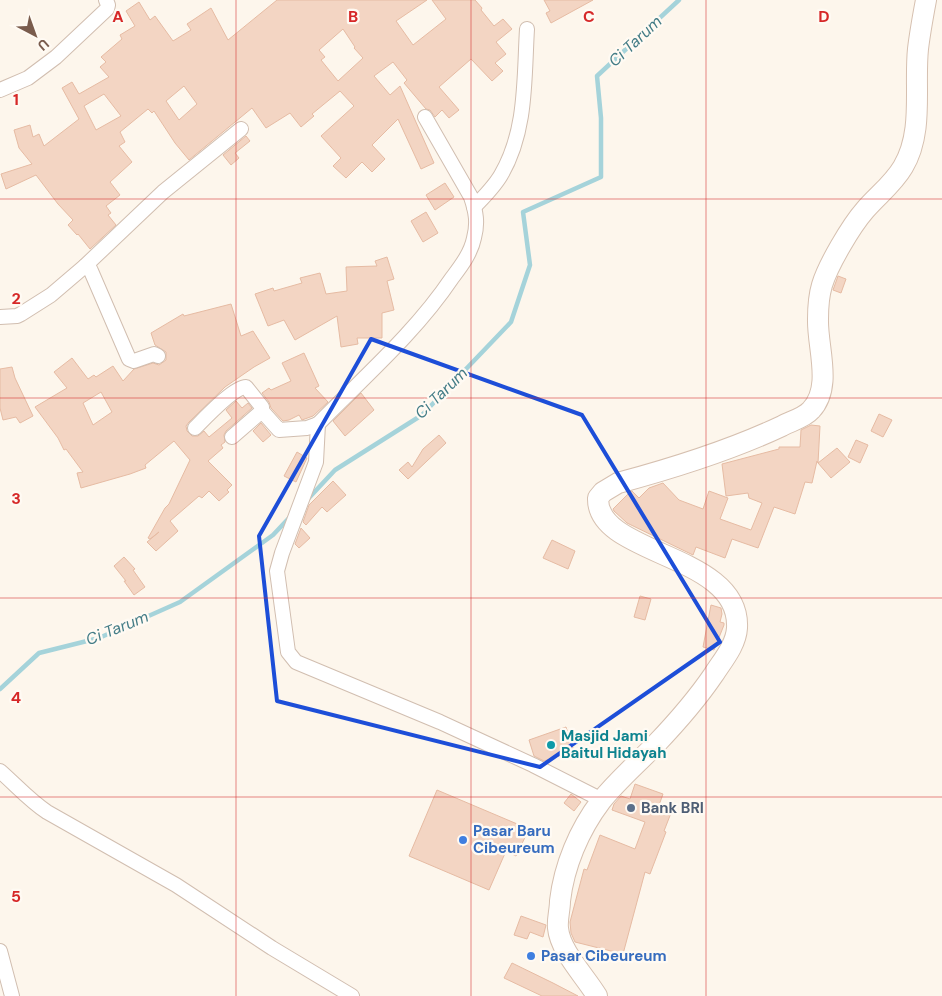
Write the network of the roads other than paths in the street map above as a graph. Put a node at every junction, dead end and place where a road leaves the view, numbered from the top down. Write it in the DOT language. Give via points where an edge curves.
graph roads {
  1 [pos="106,0"];
  2 [pos="926,0"];
  3 [pos="527,29"];
  4 [pos="0,90"];
  5 [pos="425,116"];
  6 [pos="241,129"];
  7 [pos="474,207"];
  8 [pos="85,266"];
  9 [pos="0,317"];
  10 [pos="158,356"];
  11 [pos="262,411"];
  12 [pos="318,424"];
  13 [pos="195,428"];
  14 [pos="232,437"];
  15 [pos="0,772"];
  16 [pos="0,784"];
  17 [pos="23,792"];
  18 [pos="602,800"];
  19 [pos="0,951"];
  20 [pos="12,996"];
  21 [pos="352,996"];
  22 [pos="597,996"];
  1 -- 4 [label="street" via="107,9 56,58 28,78"];
  2 -- 18 [label="main road" via="918,49 913,142 903,167 864,211 835,255 822,286 818,319 822,390 818,401 811,411 756,438 618,484 598,498 603,518 618,530 688,566 722,588 736,611 737,629 733,646 692,705"];
  3 -- 7 [label="street" via="518,134 501,175"];
  5 -- 7 [label="street"];
  6 -- 8 [label="street" via="164,192"];
  7 -- 12 [label="street" via="477,222 468,256 436,302"];
  8 -- 9 [label="street" via="51,295 21,314"];
  8 -- 10 [label="street" via="91,271 129,359 134,361 154,354"];
  11 -- 12 [label="street" via="279,430"];
  11 -- 13 [label="street" via="246,387 242,387"];
  11 -- 14 [label="street"];
  12 -- 18 [label="street" via="316,462 277,571 288,652 296,662 440,722"];
  15 -- 17 [label="street"];
  16 -- 17 [label="street"];
  17 -- 21 [label="street" via="47,812 176,885"];
  18 -- 22 [label="main road" via="583,829 562,881 558,928 563,944"];
  19 -- 20 [label="street"];
}
